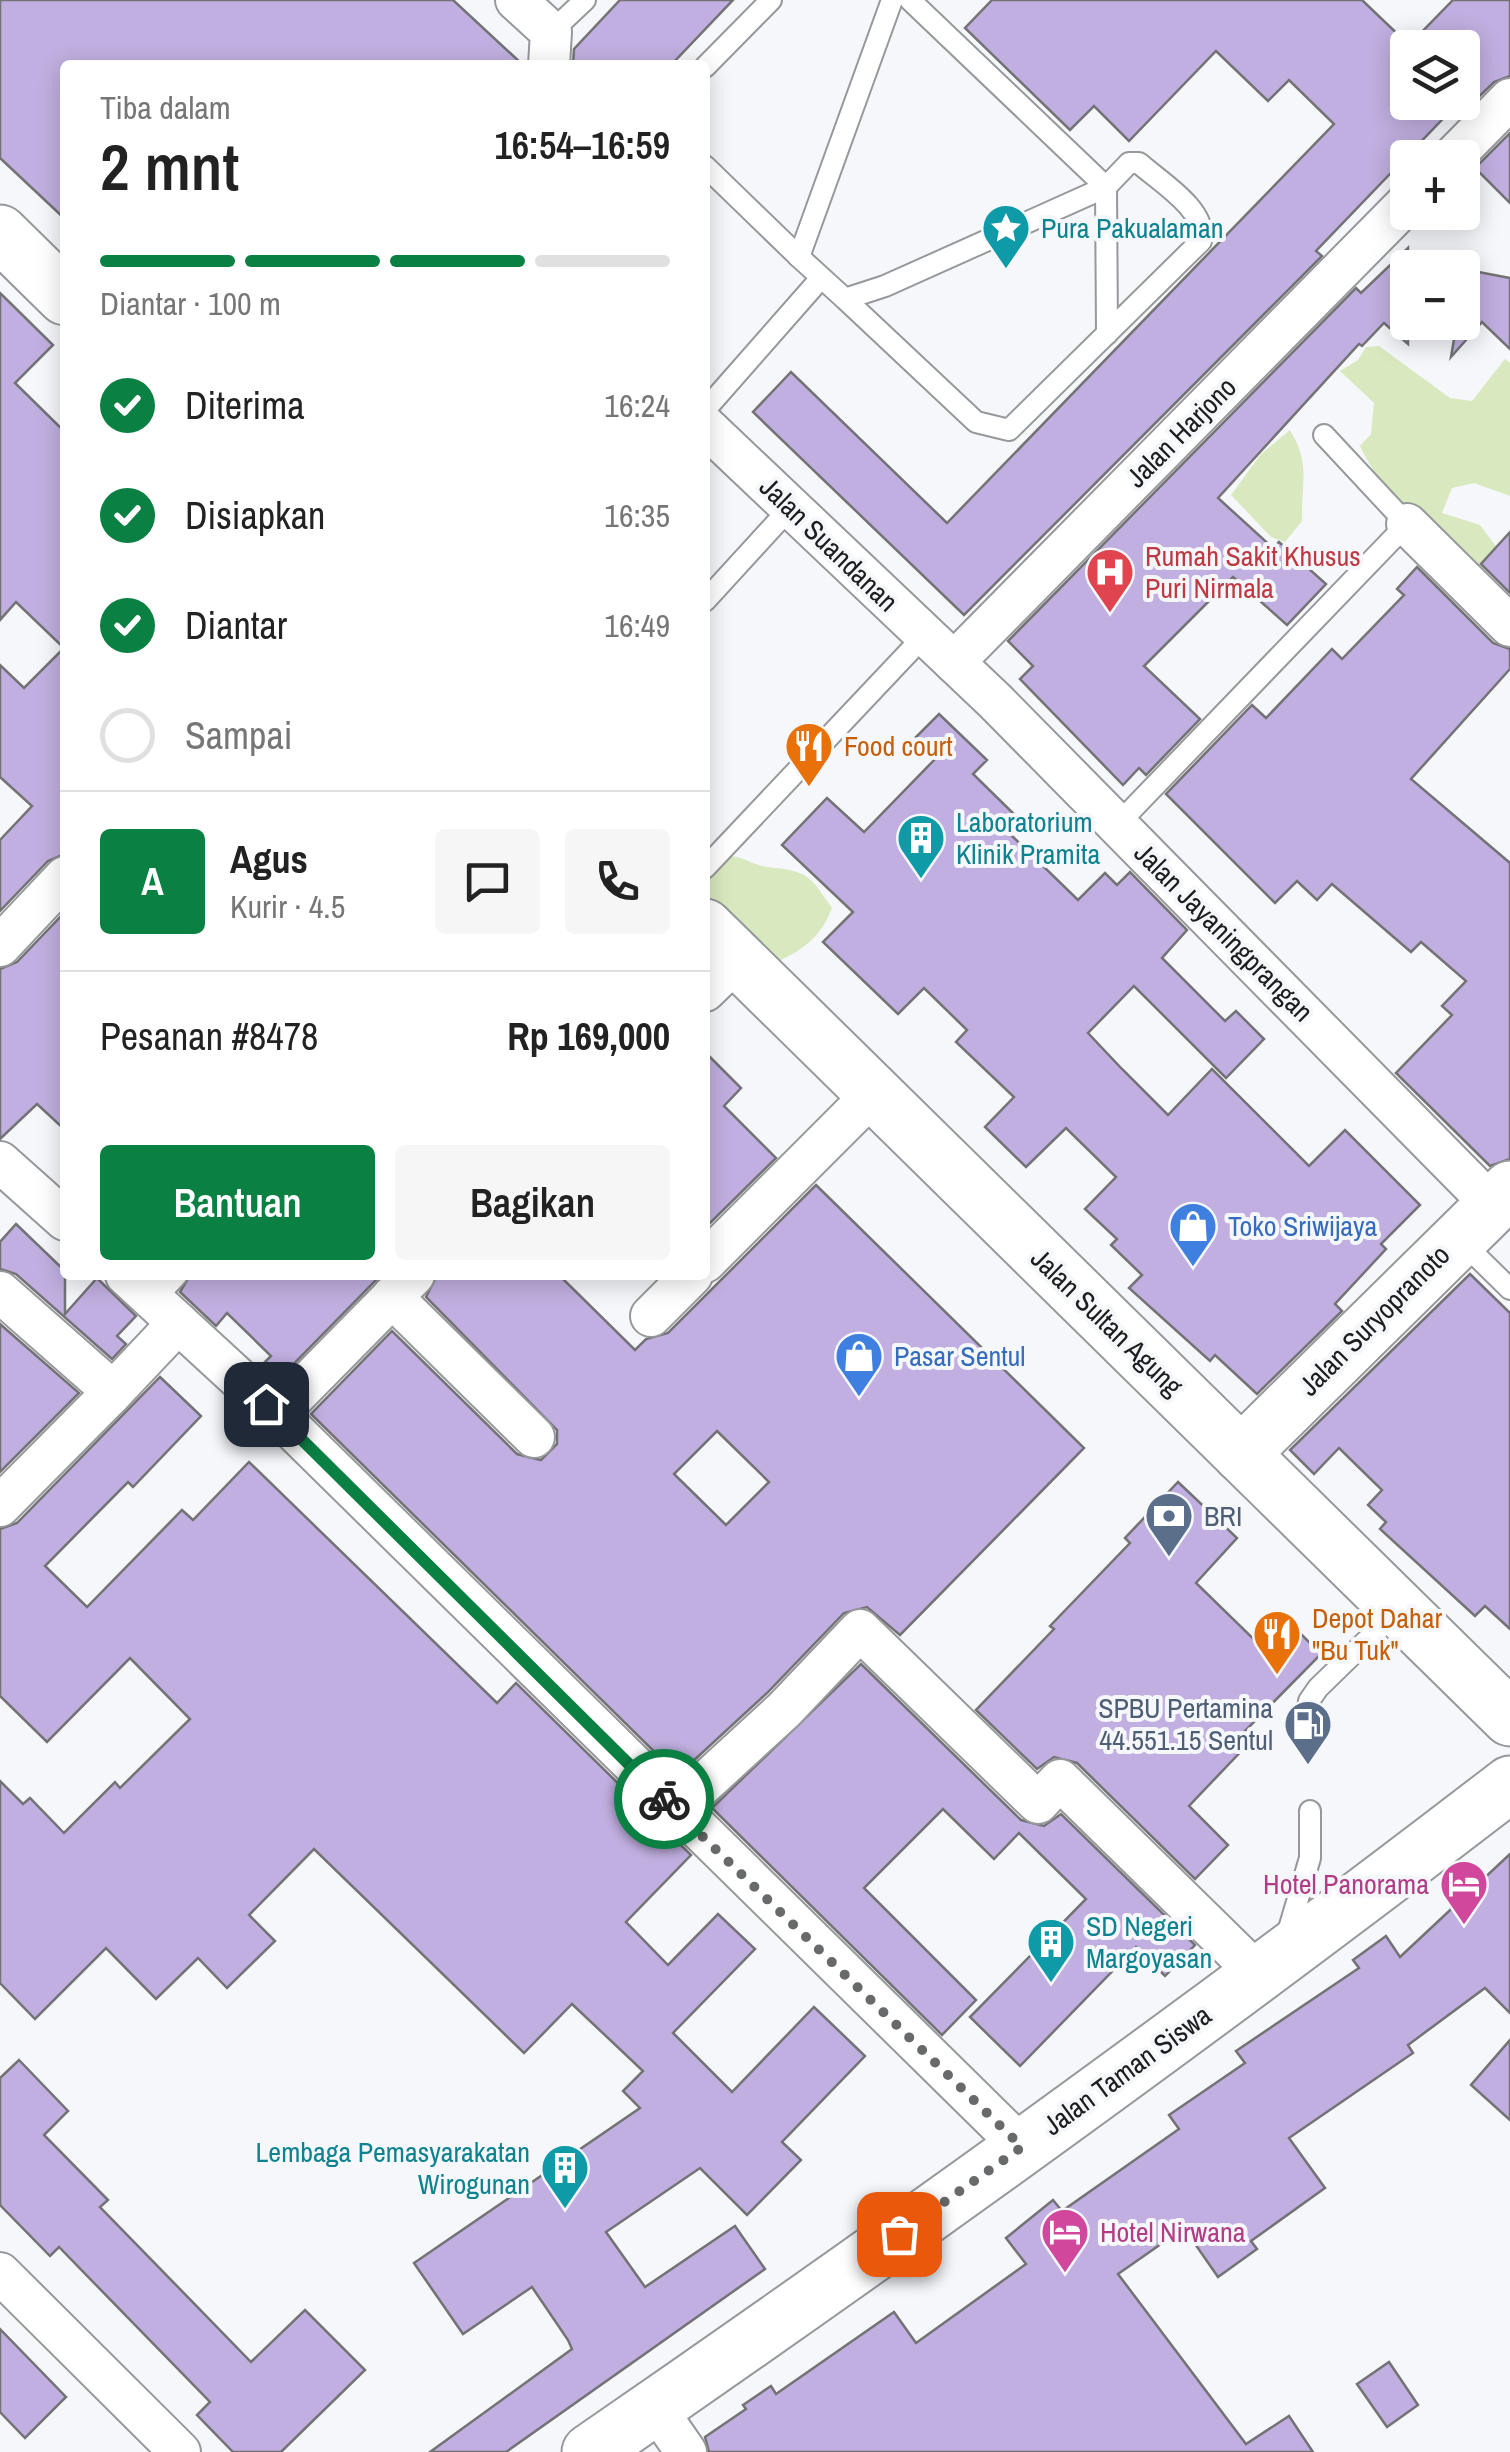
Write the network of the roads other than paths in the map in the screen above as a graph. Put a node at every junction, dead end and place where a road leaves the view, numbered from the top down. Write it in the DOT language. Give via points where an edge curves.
graph roads {
  1 [pos="516,0"];
  2 [pos="584,0"];
  3 [pos="771,0"];
  4 [pos="892,0"];
  5 [pos="910,0"];
  6 [pos="550,49"];
  7 [pos="710,62"];
  8 [pos="1510,99"];
  9 [pos="1470,140"];
  10 [pos="710,171"];
  11 [pos="1106,187"];
  12 [pos="1390,219"];
  13 [pos="0,234"];
  14 [pos="799,258"];
  15 [pos="821,278"];
  16 [pos="60,292"];
  17 [pos="846,299"];
  18 [pos="1107,334"];
  19 [pos="710,404"];
  20 [pos="710,431"];
  21 [pos="1324,435"];
  22 [pos="791,507"];
  23 [pos="1407,524"];
  24 [pos="710,596"];
  25 [pos="1510,626"];
  26 [pos="940,649"];
  27 [pos="1117,825"];
  28 [pos="710,863"];
  29 [pos="60,882"];
  30 [pos="0,946"];
  31 [pos="716,959"];
  32 [pos="874,1093"];
  33 [pos="0,1162"];
  34 [pos="1487,1210"];
  35 [pos="60,1216"];
  36 [pos="710,1257"];
  37 [pos="687,1280"];
  38 [pos="403,1286"];
  39 [pos="1510,1289"];
  40 [pos="0,1292"];
  41 [pos="158,1293"];
  42 [pos="651,1316"];
  43 [pos="110,1396"];
  44 [pos="277,1414"];
  45 [pos="534,1437"];
  46 [pos="1241,1454"];
  47 [pos="0,1506"];
  48 [pos="1399,1610"];
  49 [pos="1510,1718"];
  50 [pos="1306,1723"];
  51 [pos="1510,1784"];
  52 [pos="675,1810"];
  53 [pos="1310,1811"];
  54 [pos="1269,1967"];
  55 [pos="1022,2147"];
  56 [pos="0,2273"];
  57 [pos="655,2407"];
  58 [pos="180,2452"];
  59 [pos="590,2452"];
  60 [pos="686,2452"];
  1 -- 6 [label="street"];
  2 -- 6 [label="lane"];
  3 -- 7 [label="lane"];
  4 -- 14 [label="lane"];
  5 -- 11 [label="lane"];
  8 -- 9 [label="street"];
  10 -- 14 [label="lane"];
  11 -- 17 [label="lane"];
  11 -- 18 [label="lane"];
  11 -- 18 [label="lane" via="1138,162 1204,229 1201,241"];
  12 -- 26 [label="street, Jalan Harjono"];
  13 -- 16 [label="main road"];
  14 -- 15 [label="lane"];
  15 -- 17 [label="lane"];
  15 -- 19 [label="lane"];
  17 -- 18 [label="lane" via="976,422 998,430 1016,428"];
  20 -- 22 [label="street, Jalan Suandanan"];
  21 -- 23 [label="lane"];
  22 -- 24 [label="lane"];
  22 -- 26 [label="street, Jalan Suandanan"];
  23 -- 25 [label="street"];
  23 -- 27 [label="lane"];
  26 -- 27 [label="street, Jalan Jayaningprangan"];
  26 -- 28 [label="lane"];
  27 -- 34 [label="street, Jalan Jayaningprangan"];
  29 -- 30 [label="street"];
  31 -- 32 [label="main road, Jalan Sultan Agung"];
  32 -- 36 [label="street"];
  32 -- 46 [label="main road, Jalan Sultan Agung"];
  33 -- 35 [label="street"];
  34 -- 39 [label="lane"];
  34 -- 46 [label="main road, Jalan Suryopranoto"];
  37 -- 42 [label="street"];
  38 -- 44 [label="street"];
  38 -- 45 [label="street"];
  40 -- 43 [label="street"];
  41 -- 43 [label="street"];
  41 -- 44 [label="street"];
  43 -- 47 [label="street"];
  44 -- 52 [label="street"];
  46 -- 48 [label="main road, Jalan Sultan Agung"];
  48 -- 49 [label="main road, Jalan Sultan Agung"];
  48 -- 50 [label="lane" via="1318,1688"];
  51 -- 54 [label="main road, Jalan Taman Siswa"];
  52 -- 54 [label="street" via="860,1630 1038,1803 1060,1780"];
  52 -- 55 [label="street"];
  53 -- 54 [label="lane" via="1303,1889"];
  54 -- 55 [label="main road, Jalan Taman Siswa"];
  55 -- 57 [label="main road, Jalan Taman Siswa"];
  56 -- 58 [label="street"];
  57 -- 59 [label="main road, Jalan Taman Siswa"];
  57 -- 60 [label="street"];
}
